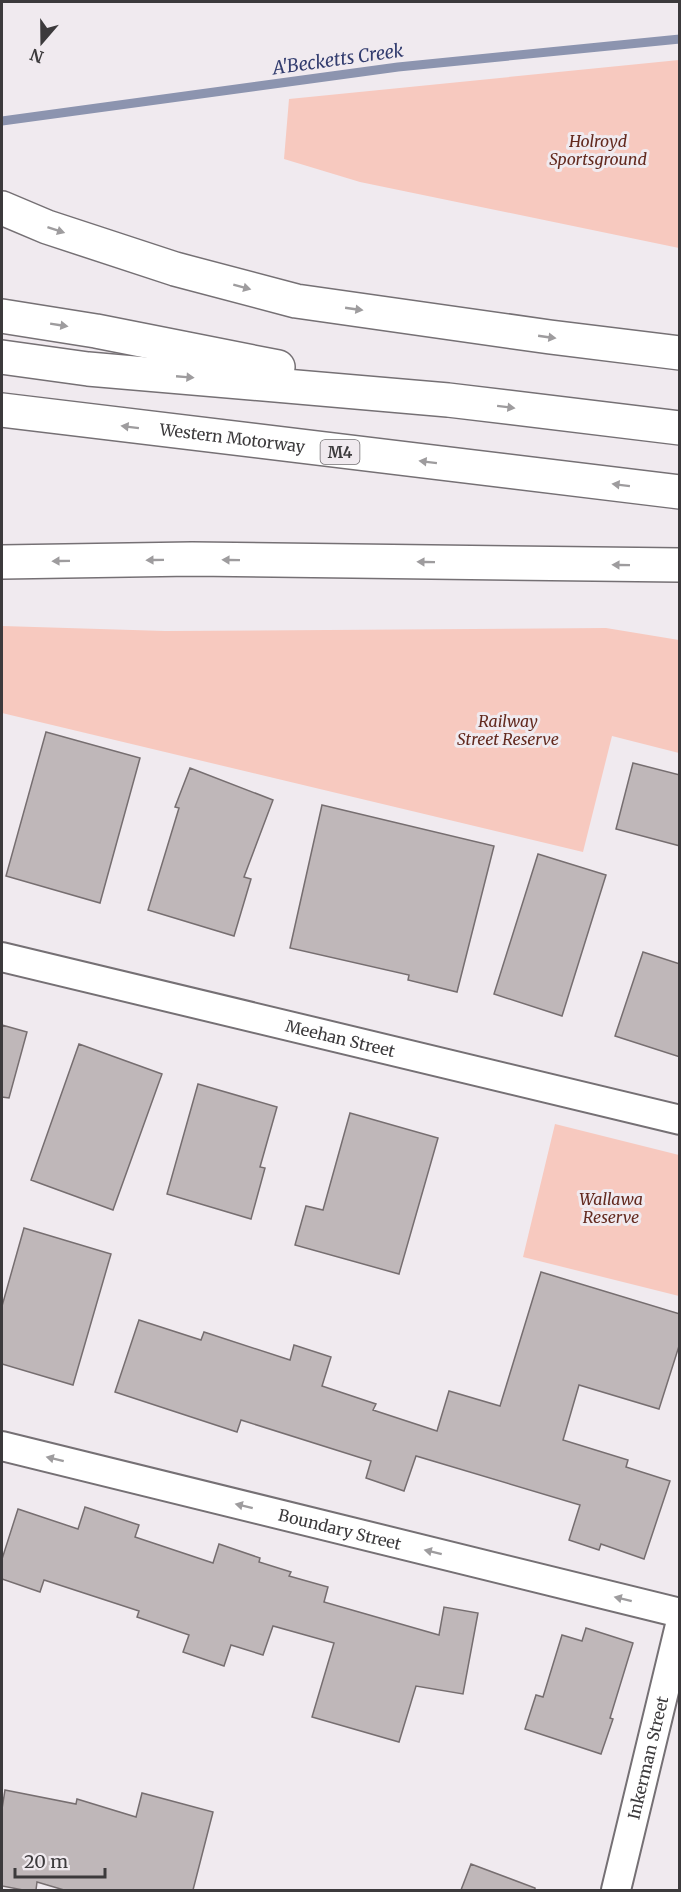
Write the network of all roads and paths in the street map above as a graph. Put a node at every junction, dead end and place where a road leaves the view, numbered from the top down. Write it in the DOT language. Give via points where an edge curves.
graph roads {
  1 [pos="2,208"];
  2 [pos="2,316"];
  3 [pos="680,353"];
  4 [pos="2,357"];
  5 [pos="447,400"];
  6 [pos="2,410"];
  7 [pos="680,428"];
  8 [pos="680,492"];
  9 [pos="2,562"];
  10 [pos="680,565"];
  11 [pos="2,957"];
  12 [pos="680,1120"];
  13 [pos="2,1446"];
  14 [pos="680,1612"];
  15 [pos="680,1624"];
  16 [pos="616,1890"];
  1 -- 3 [label="highway, one-way" via="175,269 296,301"];
  2 -- 5 [label="highway, one-way"];
  4 -- 5 [label="highway, one-way" via="88,369"];
  5 -- 7 [label="highway, one-way"];
  8 -- 6 [label="highway, Western Motorway / M4, one-way"];
  10 -- 9 [label="highway, one-way" via="192,559"];
  11 -- 12 [label="street, Meehan Street"];
  14 -- 13 [label="street, Boundary Street, one-way"];
  15 -- 16 [label="street, Inkerman Street"];
}
